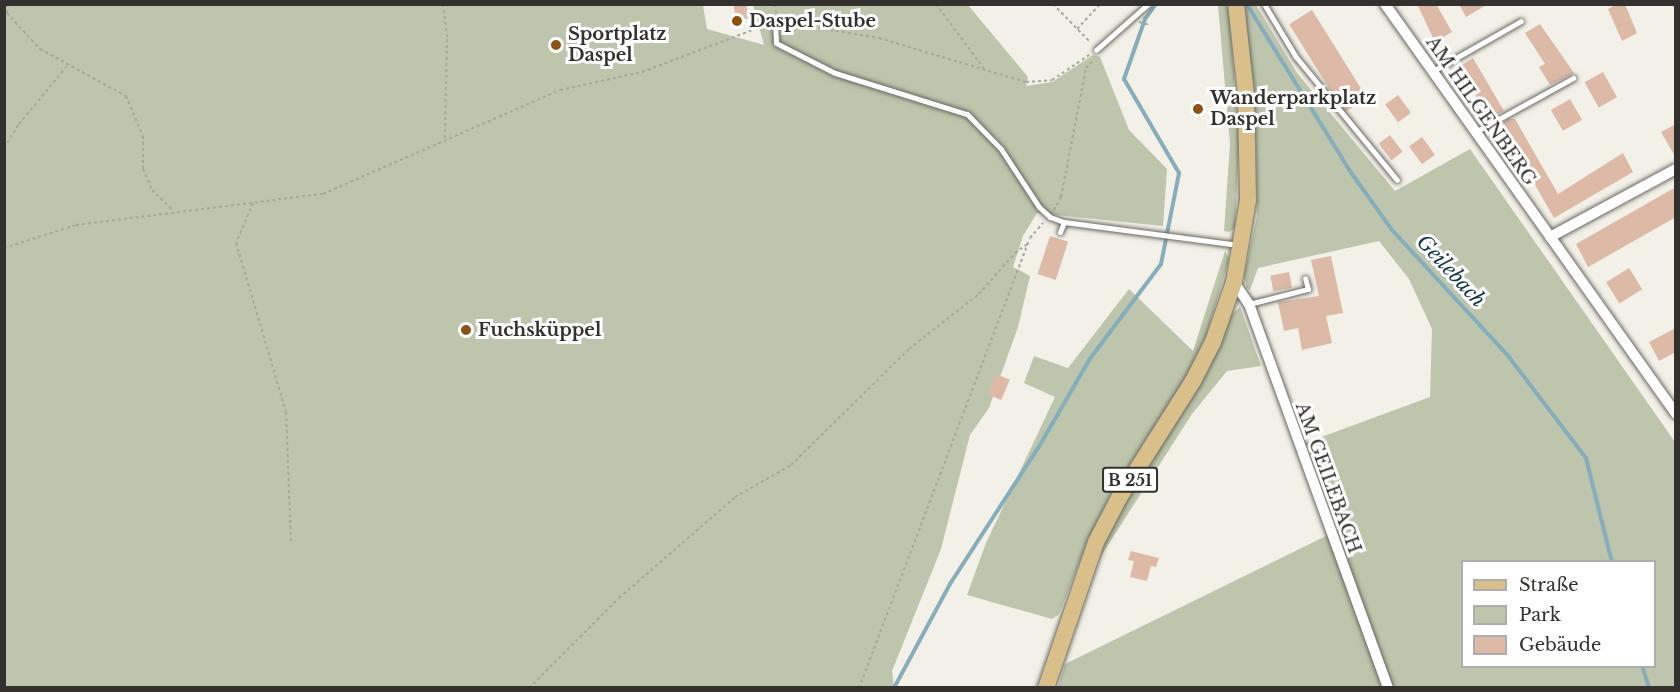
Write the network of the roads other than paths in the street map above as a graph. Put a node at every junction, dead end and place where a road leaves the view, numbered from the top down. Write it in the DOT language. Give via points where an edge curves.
graph roads {
  1 [pos="1148,4"];
  2 [pos="1236,4"];
  3 [pos="1264,4"];
  4 [pos="1385,5"];
  5 [pos="1521,21"];
  6 [pos="776,22"];
  7 [pos="1096,50"];
  8 [pos="1433,70"];
  9 [pos="1573,78"];
  10 [pos="1477,131"];
  11 [pos="1676,169"];
  12 [pos="1397,180"];
  13 [pos="1064,222"];
  14 [pos="1060,232"];
  15 [pos="1550,237"];
  16 [pos="1242,245"];
  17 [pos="1305,278"];
  18 [pos="1234,282"];
  19 [pos="1249,304"];
  20 [pos="1676,414"];
  21 [pos="1046,687"];
  22 [pos="1388,687"];
  1 -- 7 [label="lane" via="1134,21"];
  2 -- 16 [label="main road, B 251" via="1246,106 1248,200"];
  3 -- 12 [label="lane" via="1296,57"];
  4 -- 8 [label="street, AM HILGENBERG"];
  5 -- 8 [label="lane"];
  6 -- 13 [label="lane" via="776,43 836,74 967,114 1001,149 1039,207"];
  8 -- 10 [label="street, AM HILGENBERG"];
  9 -- 10 [label="lane"];
  10 -- 15 [label="street, AM HILGENBERG"];
  11 -- 15 [label="street"];
  13 -- 14 [label="lane"];
  13 -- 16 [label="lane"];
  15 -- 20 [label="street, AM HILGENBERG"];
  16 -- 18 [label="main road, B 251"];
  17 -- 19 [label="lane" via="1308,289"];
  18 -- 19 [label="street, AM GEILEBACH"];
  18 -- 21 [label="main road, B 251" via="1193,381 1119,498 1096,542"];
  19 -- 22 [label="street, AM GEILEBACH"];
}
